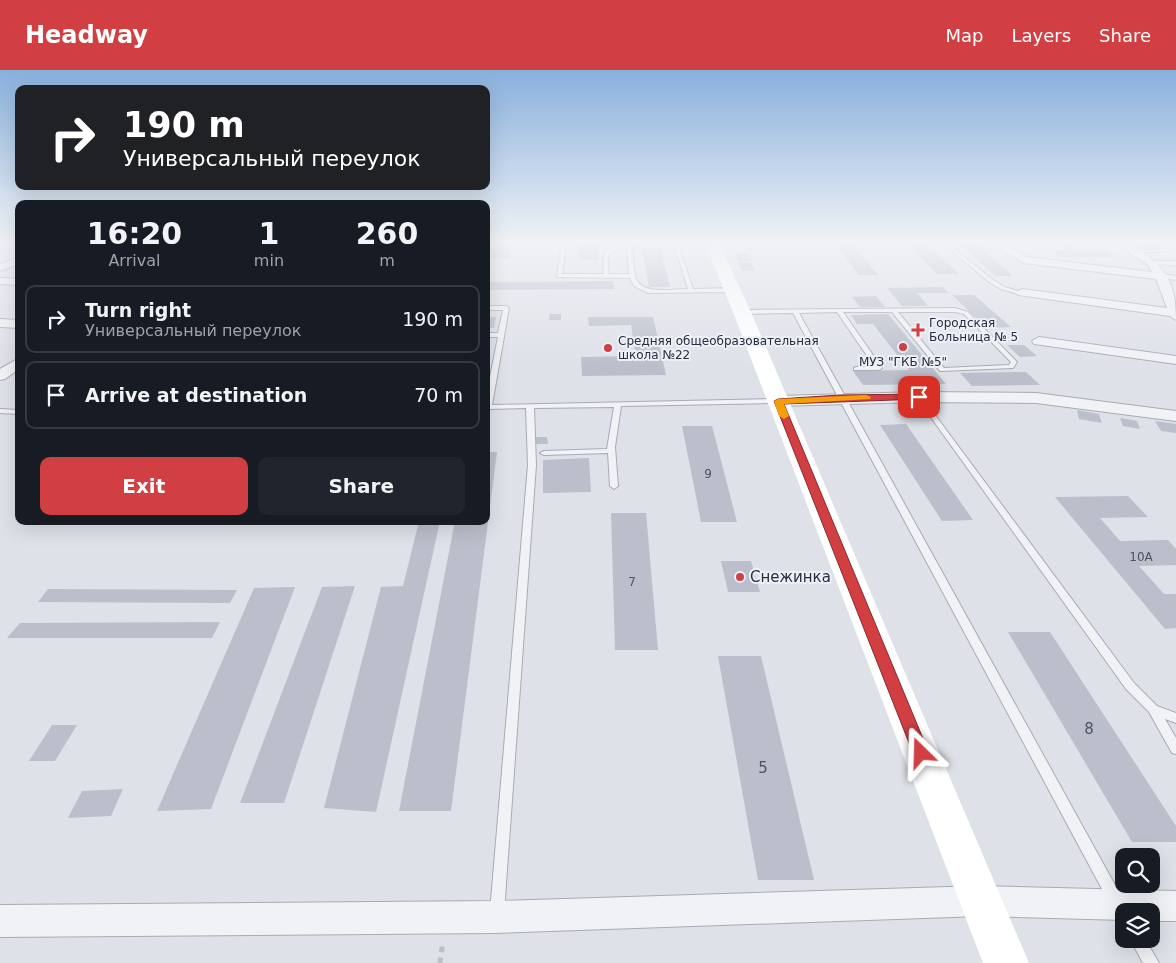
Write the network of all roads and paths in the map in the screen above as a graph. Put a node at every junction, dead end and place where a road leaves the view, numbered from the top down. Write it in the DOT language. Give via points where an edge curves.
graph roads {
  1 [pos="635,283"];
  2 [pos="688,283"];
  3 [pos="730,283"];
  4 [pos="994,283"];
  5 [pos="1163,283"];
  6 [pos="691,291"];
  7 [pos="1022,293"];
  8 [pos="738,301"];
  9 [pos="490,308"];
  10 [pos="893,310"];
  11 [pos="795,311"];
  12 [pos="839,311"];
  13 [pos="1175,314"];
  14 [pos="0,323"];
  15 [pos="15,324"];
  16 [pos="490,335"];
  17 [pos="502,335"];
  18 [pos="1038,341"];
  19 [pos="1176,360"];
  20 [pos="15,365"];
  21 [pos="856,369"];
  22 [pos="490,372"];
  23 [pos="495,372"];
  24 [pos="0,376"];
  25 [pos="490,394"];
  26 [pos="919,397"];
  27 [pos="840,398"];
  28 [pos="778,401"];
  29 [pos="618,404"];
  30 [pos="530,406"];
  31 [pos="490,407"];
  32 [pos="0,412"];
  33 [pos="15,412"];
  34 [pos="1176,416"];
  35 [pos="611,451"];
  36 [pos="544,453"];
  37 [pos="614,486"];
  38 [pos="1153,709"];
  39 [pos="1176,718"];
  40 [pos="1176,749"];
  41 [pos="981,901"];
  42 [pos="1118,903"];
  43 [pos="1176,906"];
  44 [pos="1160,907"];
  45 [pos="1115,909"];
  46 [pos="496,917"];
  47 [pos="0,921"];
  48 [pos="1142,948"];
  49 [pos="1006,963"];
  50 [pos="1151,963"];
  1 -- 6 [label="lane" via="648,291"];
  2 -- 6 [label="lane"];
  3 -- 8 [label="street"];
  4 -- 7 [label="lane"];
  5 -- 13 [label="street"];
  6 -- 8 [label="lane"];
  7 -- 13 [label="street"];
  8 -- 11 [label="lane"];
  8 -- 28 [label="street"];
  9 -- 17 [label="lane" via="506,308"];
  10 -- 10 [label="lane" via="956,310 966,313 1014,362 1010,367 942,370"];
  10 -- 12 [label="lane"];
  11 -- 12 [label="lane"];
  11 -- 27 [label="lane"];
  12 -- 21 [label="lane" via="879,368"];
  14 -- 15 [label="street"];
  16 -- 17 [label="lane"];
  17 -- 23 [label="lane"];
  18 -- 19 [label="street"];
  20 -- 24 [label="street"];
  22 -- 23 [label="lane"];
  23 -- 25 [label="lane"];
  26 -- 27 [label="street"];
  26 -- 34 [label="street" via="1036,398"];
  26 -- 38 [label="lane" via="1130,686"];
  27 -- 28 [label="street"];
  27 -- 42 [label="lane"];
  28 -- 29 [label="lane"];
  28 -- 41 [label="street"];
  29 -- 30 [label="lane"];
  29 -- 35 [label="lane"];
  30 -- 31 [label="lane"];
  30 -- 46 [label="lane" via="532,464"];
  32 -- 33 [label="lane"];
  35 -- 36 [label="lane"];
  35 -- 37 [label="lane"];
  38 -- 39 [label="lane"];
  38 -- 40 [label="lane"];
  41 -- 45 [label="street"];
  41 -- 46 [label="street"];
  41 -- 49 [label="street"];
  43 -- 44 [label="street"];
  46 -- 47 [label="street"];
  48 -- 50 [label="lane"];
}
